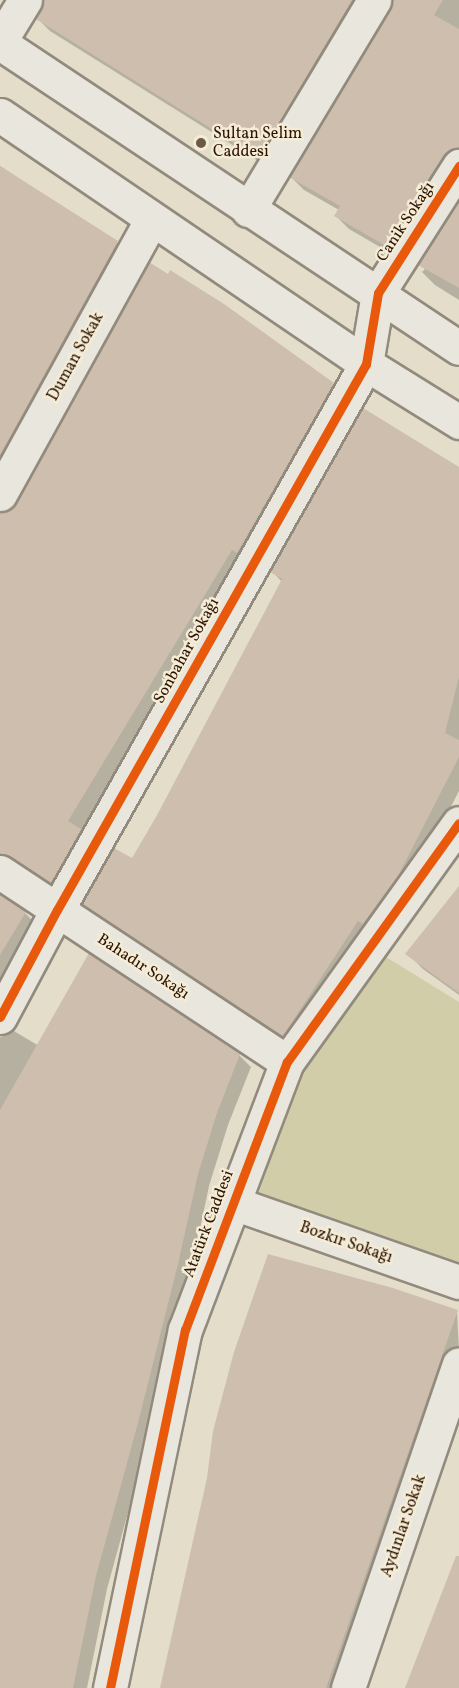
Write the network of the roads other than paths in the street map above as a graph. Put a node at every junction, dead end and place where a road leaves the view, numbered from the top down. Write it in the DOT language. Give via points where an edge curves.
graph roads {
  1 [pos="25,0"];
  2 [pos="373,1"];
  3 [pos="0,42"];
  4 [pos="0,115"];
  5 [pos="459,166"];
  6 [pos="248,210"];
  7 [pos="151,220"];
  8 [pos="378,293"];
  9 [pos="459,348"];
  10 [pos="366,364"];
  11 [pos="459,422"];
  12 [pos="0,494"];
  13 [pos="459,823"];
  14 [pos="0,872"];
  15 [pos="57,910"];
  16 [pos="0,1017"];
  17 [pos="286,1062"];
  18 [pos="233,1203"];
  19 [pos="459,1282"];
  20 [pos="459,1364"];
  21 [pos="110,1688"];
  22 [pos="348,1688"];
  1 -- 3 [label="street"];
  2 -- 6 [label="street"];
  3 -- 6 [label="street"];
  4 -- 7 [label="street"];
  5 -- 8 [label="street, Canik Sokağı"];
  6 -- 8 [label="street"];
  7 -- 10 [label="street"];
  7 -- 12 [label="street, Duman Sokak"];
  8 -- 9 [label="street"];
  8 -- 10 [label="street, Sonbahar Sokağı"];
  10 -- 11 [label="street"];
  10 -- 15 [label="street, Sonbahar Sokağı"];
  13 -- 17 [label="street, Atatürk Caddesi"];
  14 -- 15 [label="street, Bahadır Sokağı"];
  15 -- 16 [label="street, Sonbahar Sokağı"];
  15 -- 17 [label="street, Bahadır Sokağı"];
  17 -- 18 [label="street, Atatürk Caddesi"];
  18 -- 19 [label="street, Bozkır Sokağı"];
  18 -- 21 [label="street, Atatürk Caddesi" via="185,1330"];
  20 -- 22 [label="street, Aydınlar Sokak"];
}
